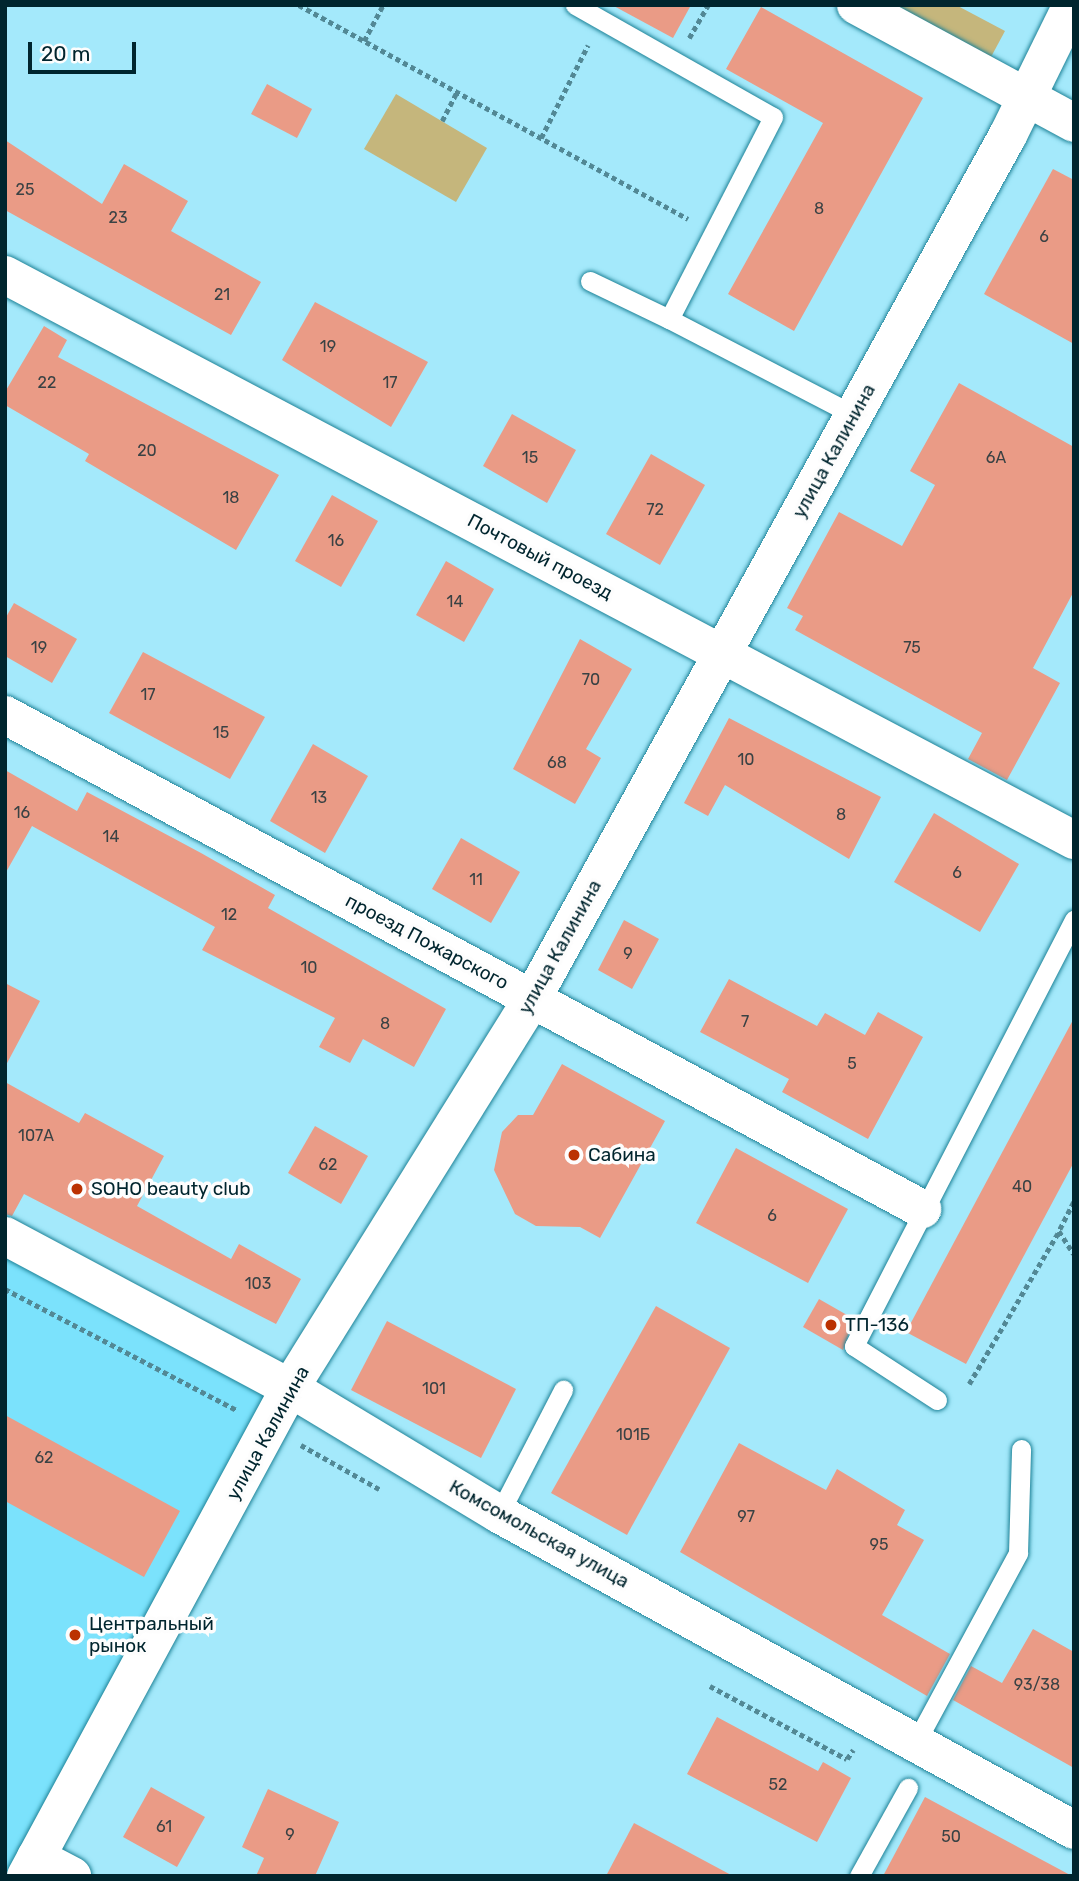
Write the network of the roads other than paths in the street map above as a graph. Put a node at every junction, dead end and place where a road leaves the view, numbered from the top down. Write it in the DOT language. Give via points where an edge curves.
graph roads {
  1 [pos="575,5"];
  2 [pos="856,5"];
  3 [pos="1072,5"];
  4 [pos="1026,97"];
  5 [pos="1074,123"];
  6 [pos="5,275"];
  7 [pos="590,281"];
  8 [pos="668,319"];
  9 [pos="854,415"];
  10 [pos="721,653"];
  11 [pos="5,715"];
  12 [pos="1074,840"];
  13 [pos="1074,919"];
  14 [pos="532,999"];
  15 [pos="922,1209"];
  16 [pos="5,1236"];
  17 [pos="290,1388"];
  18 [pos="563,1390"];
  19 [pos="937,1400"];
  20 [pos="1021,1448"];
  21 [pos="499,1514"];
  22 [pos="917,1740"];
  23 [pos="908,1788"];
  24 [pos="1074,1829"];
  25 [pos="31,1866"];
  26 [pos="72,1876"];
  27 [pos="859,1876"];
  1 -- 8 [label="lane" via="773,117"];
  2 -- 4 [label="street"];
  3 -- 4 [label="street, улица Калинина"];
  4 -- 5 [label="street"];
  4 -- 9 [label="street, улица Калинина"];
  6 -- 10 [label="street, Почтовый проезд"];
  7 -- 8 [label="lane"];
  8 -- 9 [label="lane"];
  9 -- 10 [label="street, улица Калинина"];
  10 -- 12 [label="street, Почтовый проезд"];
  10 -- 14 [label="street, улица Калинина"];
  11 -- 14 [label="street, проезд Пожарского"];
  13 -- 15 [label="lane"];
  14 -- 15 [label="street, проезд Пожарского"];
  14 -- 17 [label="street, улица Калинина"];
  15 -- 19 [label="lane" via="855,1346"];
  16 -- 17 [label="street, Комсомольская улица"];
  17 -- 21 [label="street, Комсомольская улица"];
  17 -- 25 [label="street, улица Калинина"];
  18 -- 21 [label="lane"];
  20 -- 22 [label="lane" via="1016,1568"];
  21 -- 22 [label="street, Комсомольская улица"];
  22 -- 24 [label="street, Комсомольская улица"];
  23 -- 27 [label="lane"];
  25 -- 26 [label="street"];
}
